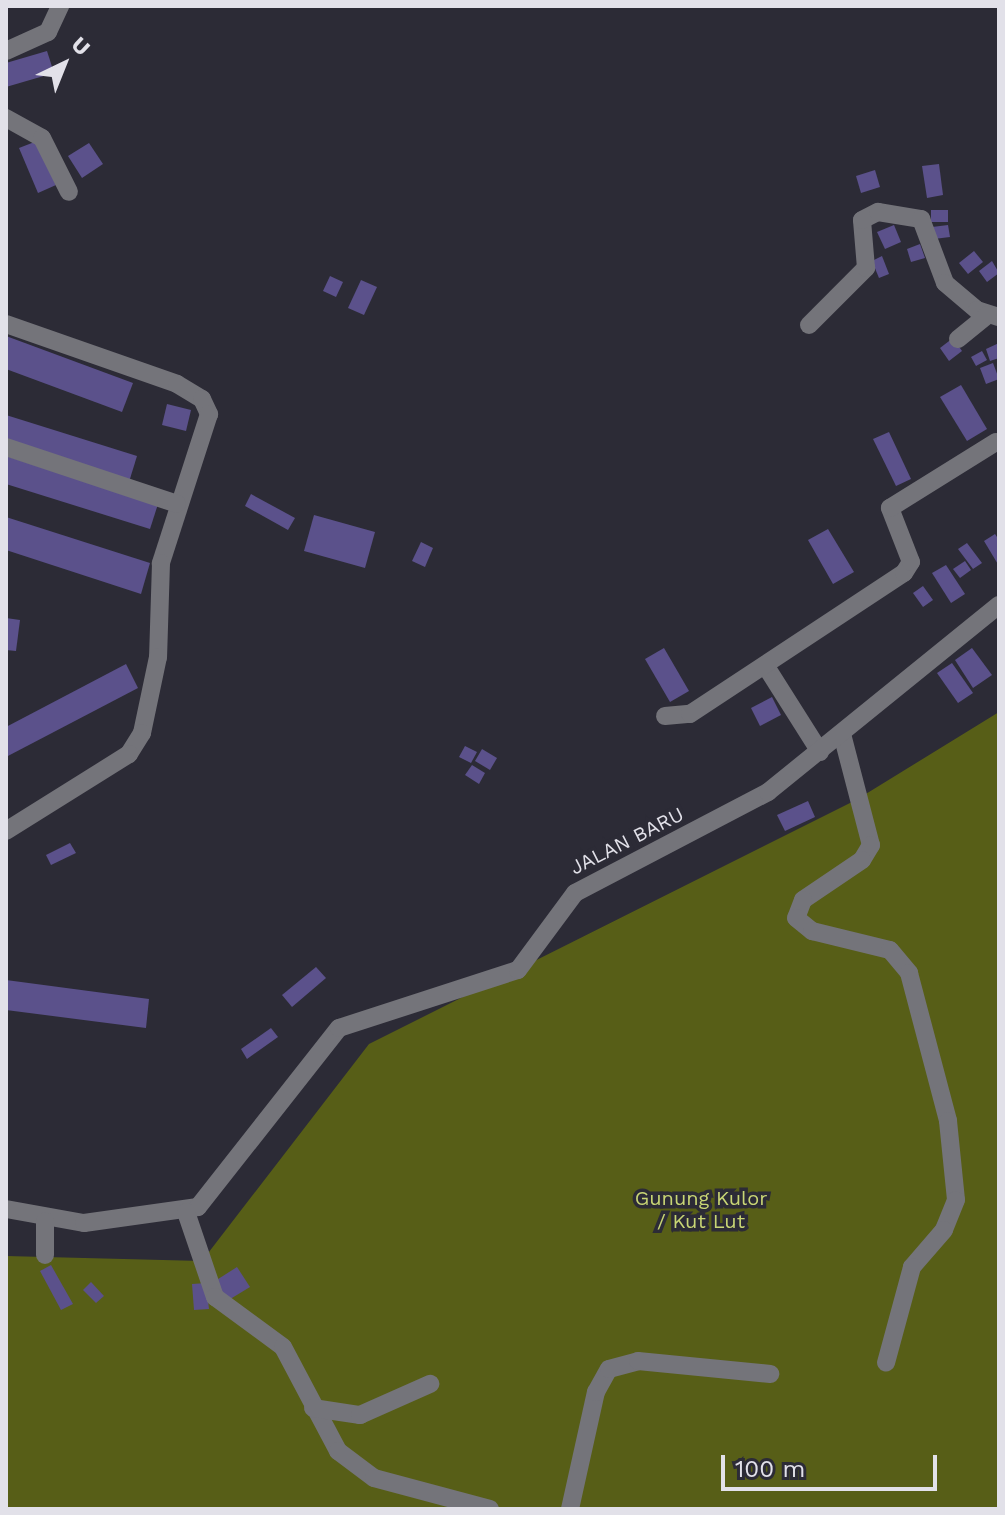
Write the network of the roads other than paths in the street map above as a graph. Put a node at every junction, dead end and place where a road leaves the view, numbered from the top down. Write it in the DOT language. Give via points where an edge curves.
graph roads {
  1 [pos="60,6"];
  2 [pos="6,51"];
  3 [pos="6,118"];
  4 [pos="69,192"];
  5 [pos="994,316"];
  6 [pos="6,324"];
  7 [pos="809,325"];
  8 [pos="958,339"];
  9 [pos="996,442"];
  10 [pos="6,447"];
  11 [pos="177,504"];
  12 [pos="999,605"];
  13 [pos="765,665"];
  14 [pos="665,716"];
  15 [pos="842,734"];
  16 [pos="820,752"];
  17 [pos="6,831"];
  18 [pos="6,1209"];
  19 [pos="186,1212"];
  20 [pos="45,1221"];
  21 [pos="45,1255"];
  22 [pos="886,1363"];
  23 [pos="770,1374"];
  24 [pos="430,1384"];
  25 [pos="313,1408"];
  26 [pos="490,1509"];
  27 [pos="570,1509"];
  1 -- 2 [label="street" via="48,32"];
  3 -- 4 [label="street" via="42,138"];
  5 -- 7 [label="street" via="945,283 921,219 878,212 862,220 866,268"];
  5 -- 8 [label="street"];
  6 -- 11 [label="street" via="202,399 209,414"];
  9 -- 13 [label="street" via="890,508 911,562 904,573"];
  10 -- 11 [label="street"];
  11 -- 17 [label="street" via="161,563 158,657 142,733 129,754"];
  12 -- 15 [label="street, JALAN BARU"];
  13 -- 14 [label="street" via="690,714"];
  13 -- 16 [label="street"];
  15 -- 16 [label="street, JALAN BARU"];
  15 -- 22 [label="street" via="871,845 862,860 803,900 796,918 812,931 890,950 909,973 948,1121 956,1200 944,1230 912,1267"];
  16 -- 19 [label="street, JALAN BARU" via="739,809 575,893 535,953 506,977 339,1028 219,1190"];
  18 -- 20 [label="street"];
  19 -- 20 [label="street"];
  19 -- 25 [label="street" via="215,1297 283,1347"];
  20 -- 21 [label="street"];
  23 -- 27 [label="street" via="638,1361 609,1369 596,1392"];
  24 -- 25 [label="street" via="360,1415"];
  25 -- 26 [label="street" via="338,1451 365,1474"];
}
